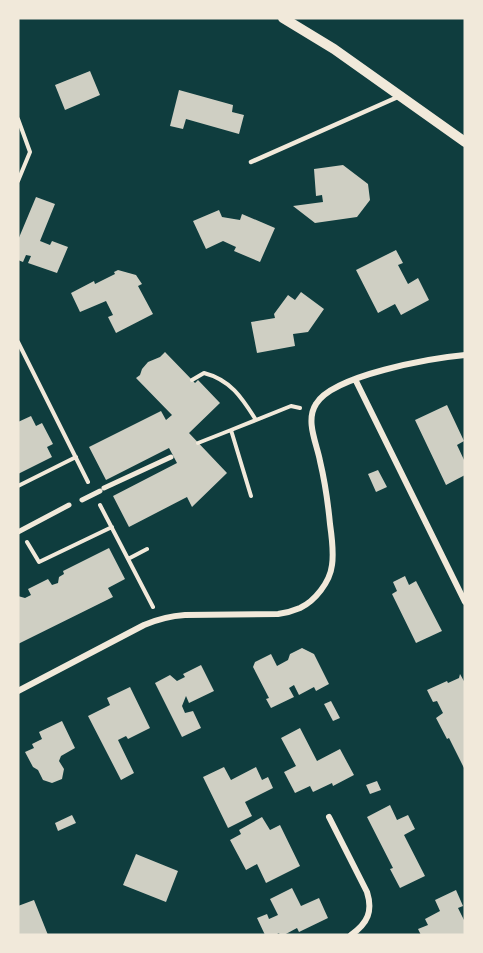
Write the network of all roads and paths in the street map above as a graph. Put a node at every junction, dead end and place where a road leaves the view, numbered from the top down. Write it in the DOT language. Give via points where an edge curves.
graph roads {
  1 [pos="283,18"];
  2 [pos="400,96"];
  3 [pos="18,119"];
  4 [pos="465,142"];
  5 [pos="251,162"];
  6 [pos="18,181"];
  7 [pos="465,355"];
  8 [pos="355,379"];
  9 [pos="192,380"];
  10 [pos="291,406"];
  11 [pos="256,420"];
  12 [pos="231,430"];
  13 [pos="198,443"];
  14 [pos="76,457"];
  15 [pos="171,457"];
  16 [pos="18,486"];
  17 [pos="251,496"];
  18 [pos="81,500"];
  19 [pos="69,505"];
  20 [pos="111,527"];
  21 [pos="20,531"];
  22 [pos="147,549"];
  23 [pos="128,559"];
  24 [pos="465,602"];
  25 [pos="18,692"];
  26 [pos="329,817"];
  27 [pos="351,935"];
  1 -- 2 [label="street"];
  2 -- 4 [label="street"];
  2 -- 5 [label="lane"];
  3 -- 6 [label="path" via="30,152"];
  7 -- 8 [label="street" via="405,365"];
  8 -- 24 [label="street"];
  8 -- 25 [label="street" via="323,395 313,410 312,430 333,548 329,575 307,604 278,614 159,619"];
  9 -- 11 [label="path" via="204,373 221,379 242,396"];
  10 -- 11 [label="path"];
  11 -- 12 [label="path"];
  12 -- 13 [label="path"];
  12 -- 17 [label="path"];
  14 -- 16 [label="path"];
  15 -- 18 [label="street"];
  19 -- 21 [label="street"];
  20 -- 21 [label="path" via="39,562"];
  22 -- 23 [label="path"];
  26 -- 27 [label="street" via="370,903 369,916"];
}
